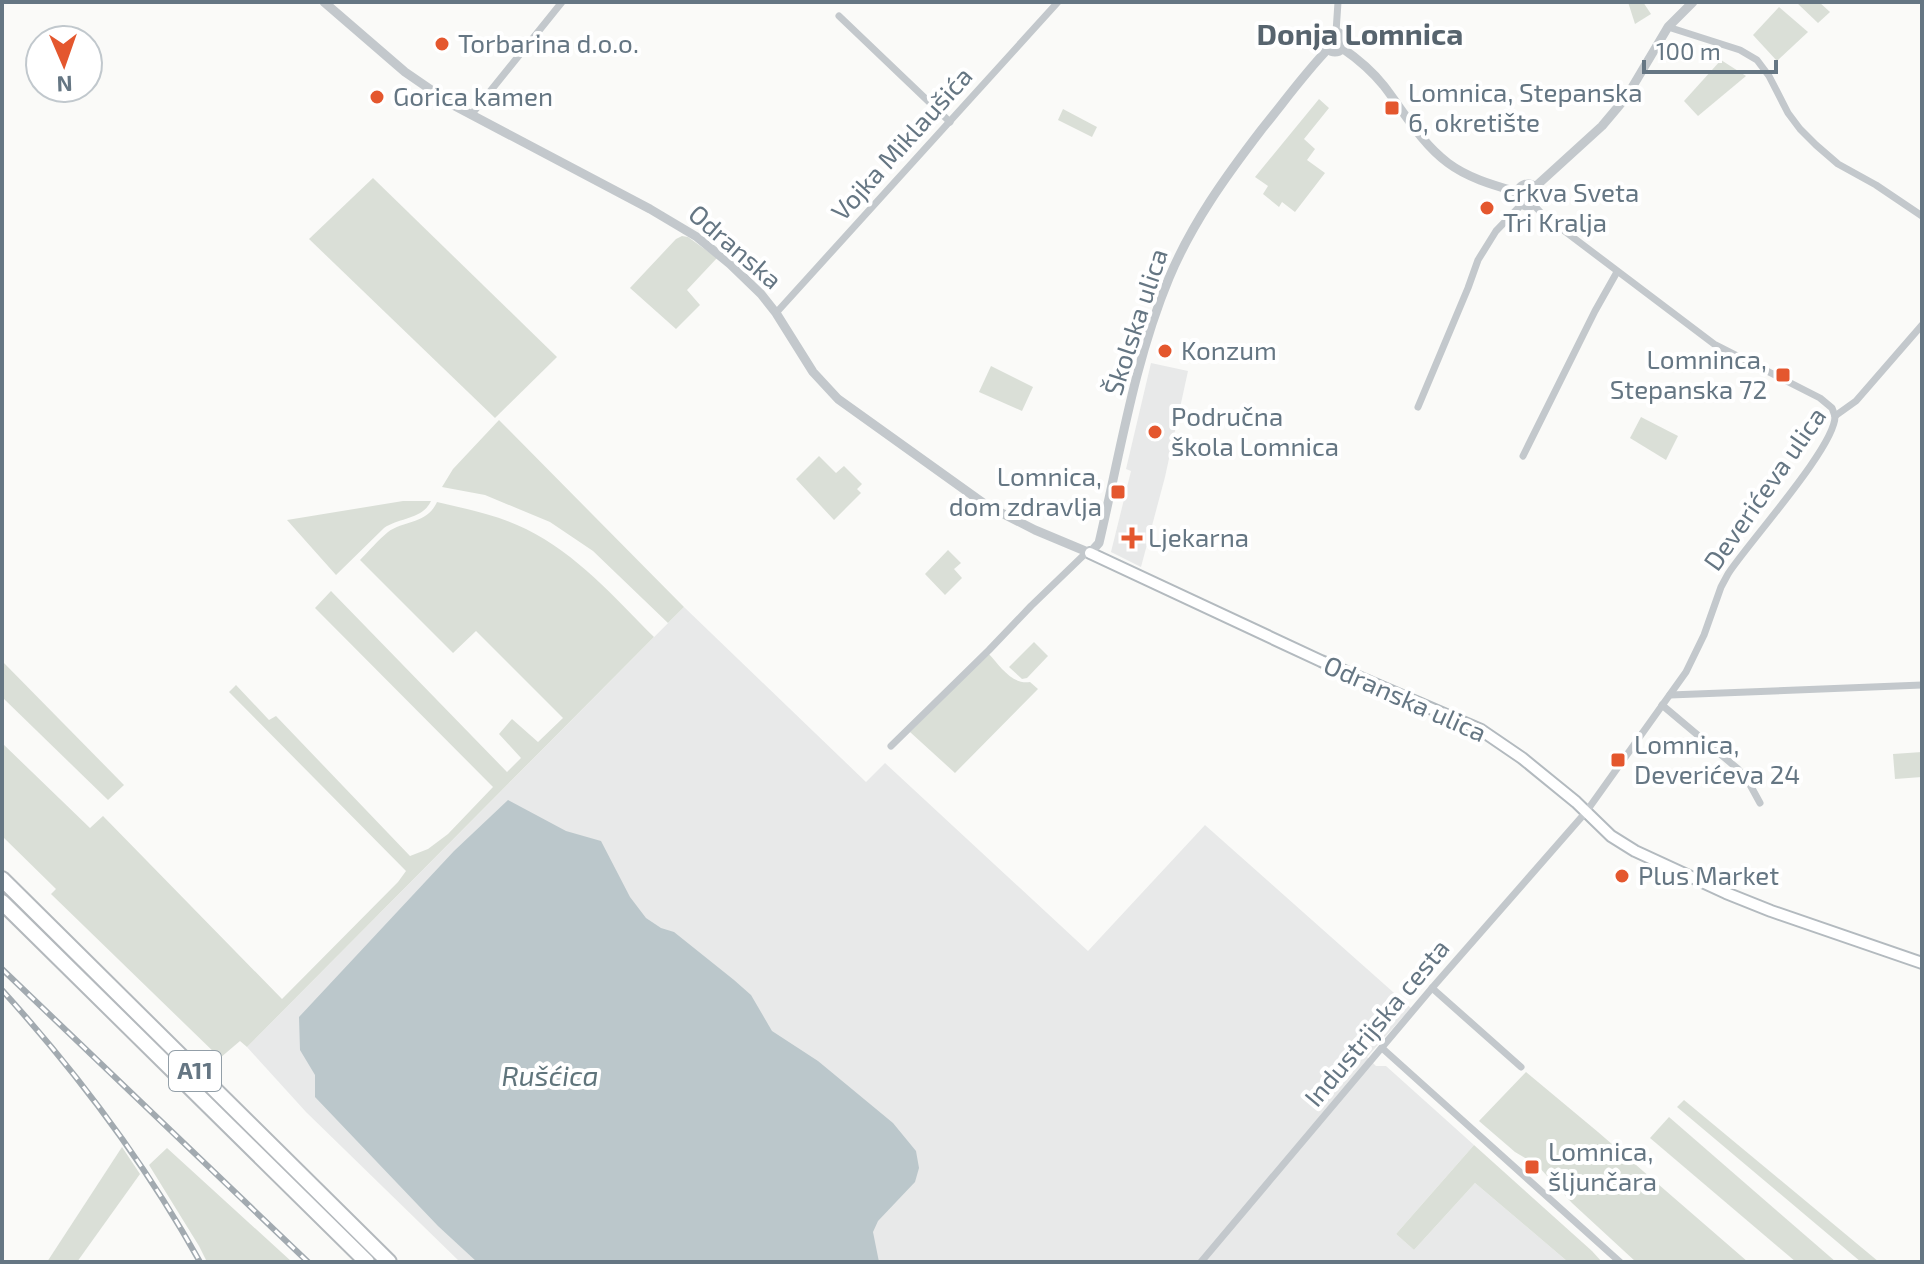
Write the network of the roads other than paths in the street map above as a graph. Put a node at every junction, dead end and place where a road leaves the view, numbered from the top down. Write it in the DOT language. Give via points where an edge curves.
graph roads {
  1 [pos="324,2"];
  2 [pos="562,2"];
  3 [pos="1058,2"];
  4 [pos="1338,2"];
  5 [pos="1693,2"];
  6 [pos="839,16"];
  7 [pos="1668,27"];
  8 [pos="1336,32"];
  9 [pos="1342,48"];
  10 [pos="1328,49"];
  11 [pos="471,115"];
  12 [pos="950,122"];
  13 [pos="1535,187"];
  14 [pos="1517,192"];
  15 [pos="1528,204"];
  16 [pos="1922,216"];
  17 [pos="1617,272"];
  18 [pos="776,313"];
  19 [pos="1922,325"];
  20 [pos="1418,407"];
  21 [pos="1835,416"];
  22 [pos="1523,456"];
  23 [pos="1088,553"];
  24 [pos="1922,685"];
  25 [pos="1670,695"];
  26 [pos="1662,705"];
  27 [pos="891,746"];
  28 [pos="1760,803"];
  29 [pos="1586,812"];
  30 [pos="2,879"];
  31 [pos="2,902"];
  32 [pos="1922,963"];
  33 [pos="1432,988"];
  34 [pos="1382,1048"];
  35 [pos="1521,1067"];
  36 [pos="367,1262"];
  37 [pos="389,1262"];
  38 [pos="1201,1262"];
  39 [pos="1620,1262"];
  1 -- 11 [label="street, Odranska" via="421,84"];
  2 -- 11 [label="street"];
  3 -- 12 [label="street, Vojka Miklaušića"];
  4 -- 8 [label="street, Školska ulica"];
  5 -- 7 [label="street"];
  6 -- 12 [label="street"];
  7 -- 13 [label="street" via="1618,107"];
  7 -- 16 [label="street" via="1757,60 1788,113 1816,145"];
  8 -- 9 [label="street, Školska ulica" via="1344,38"];
  8 -- 10 [label="street, Školska ulica" via="1326,36"];
  9 -- 10 [label="street"];
  9 -- 14 [label="street" via="1373,74 1446,162 1480,181"];
  10 -- 23 [label="street, Školska ulica" via="1218,187 1169,277 1142,360 1099,543"];
  11 -- 18 [label="street, Odranska" via="685,229 730,264"];
  12 -- 18 [label="street, Vojka Miklaušića"];
  13 -- 14 [label="street" via="1524,184"];
  13 -- 15 [label="street" via="1538,199"];
  14 -- 15 [label="street"];
  15 -- 17 [label="street"];
  15 -- 20 [label="street" via="1496,231 1478,260"];
  17 -- 21 [label="street" via="1714,344 1820,398"];
  17 -- 22 [label="street"];
  18 -- 23 [label="street, Odranska" via="813,372 851,409 986,505"];
  19 -- 21 [label="street, Deverićeva ulica" via="1856,401"];
  21 -- 25 [label="street, Deverićeva ulica" via="1835,427 1821,451 1728,574 1695,655"];
  23 -- 27 [label="street"];
  23 -- 29 [label="main road, Odranska ulica" via="1468,723 1522,758"];
  24 -- 25 [label="street"];
  25 -- 26 [label="street, Deverićeva ulica"];
  26 -- 28 [label="street" via="1738,769"];
  26 -- 29 [label="street, Deverićeva ulica"];
  29 -- 32 [label="main road, Odranska ulica" via="1625,846 1700,881"];
  29 -- 33 [label="street, Industrijska cesta"];
  30 -- 37 [label="highway, A11"];
  31 -- 36 [label="highway, A11"];
  33 -- 34 [label="street, Industrijska cesta"];
  33 -- 35 [label="street"];
  34 -- 38 [label="street, Industrijska cesta"];
  34 -- 39 [label="street"];
}
